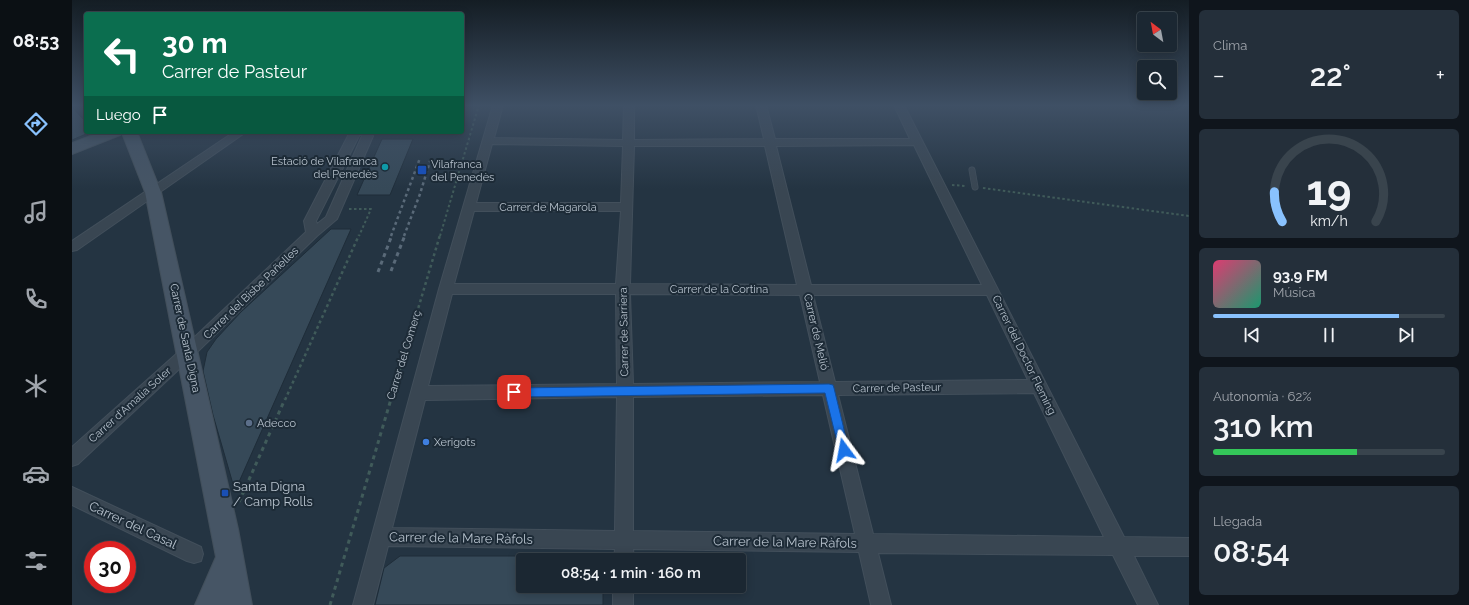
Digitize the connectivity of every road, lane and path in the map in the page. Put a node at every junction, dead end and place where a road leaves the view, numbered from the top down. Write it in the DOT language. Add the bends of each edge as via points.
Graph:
graph roads {
  1 [pos="471,133"];
  2 [pos="490,133"];
  3 [pos="628,133"];
  4 [pos="768,133"];
  5 [pos="913,133"];
  6 [pos="110,134"];
  7 [pos="130,134"];
  8 [pos="238,134"];
  9 [pos="354,134"];
  10 [pos="366,134"];
  11 [pos="488,141"];
  12 [pos="628,142"];
  13 [pos="770,142"];
  14 [pos="918,142"];
  15 [pos="72,149"];
  16 [pos="972,170"];
  17 [pos="939,184"];
  18 [pos="975,187"];
  19 [pos="153,192"];
  20 [pos="469,207"];
  21 [pos="628,207"];
  22 [pos="346,209"];
  23 [pos="1189,216"];
  24 [pos="313,233"];
  25 [pos="72,247"];
  26 [pos="623,288"];
  27 [pos="446,289"];
  28 [pos="806,290"];
  29 [pos="992,290"];
  30 [pos="188,352"];
  31 [pos="1039,386"];
  32 [pos="829,388"];
  33 [pos="626,391"];
  34 [pos="418,393"];
  35 [pos="72,458"];
  36 [pos="72,496"];
  37 [pos="380,537"];
  38 [pos="624,540"];
  39 [pos="866,543"];
  40 [pos="228,545"];
  41 [pos="1119,546"];
  42 [pos="1189,547"];
  43 [pos="624,553"];
  44 [pos="194,554"];
  45 [pos="624,593"];
  46 [pos="209,605"];
  47 [pos="238,605"];
  48 [pos="330,605"];
  49 [pos="363,605"];
  50 [pos="623,605"];
  51 [pos="882,605"];
  52 [pos="1148,605"];
  1 -- 48 [label="path, Carrer del Comerç"];
  2 -- 11 [label="street, Carrer del Comerç"];
  3 -- 12 [label="street, Carrer de Sarriera"];
  4 -- 13 [label="street, Carrer de Melió"];
  5 -- 14 [label="street, Carrer del Doctor Fleming"];
  6 -- 15 [label="street"];
  7 -- 19 [label="street, Carrer de Santa Digna"];
  8 -- 19 [label="street"];
  9 -- 24 [label="street" via="310,221"];
  10 -- 24 [label="street, Carrer del Bisbe Pañelles" via="368,136 331,219"];
  11 -- 12 [label="street"];
  11 -- 20 [label="street, Carrer del Comerç"];
  12 -- 13 [label="street"];
  12 -- 21 [label="street, Carrer de Sarriera"];
  13 -- 14 [label="street"];
  13 -- 28 [label="street, Carrer de Melió"];
  14 -- 17 [label="street, Carrer del Doctor Fleming"];
  16 -- 18 [label="lane"];
  17 -- 18 [label="path"];
  17 -- 29 [label="street, Carrer del Doctor Fleming"];
  18 -- 23 [label="path"];
  19 -- 25 [label="street"];
  19 -- 30 [label="street, Carrer de Santa Digna"];
  20 -- 21 [label="street, Carrer de Magarola"];
  20 -- 27 [label="street, Carrer del Comerç"];
  21 -- 26 [label="street, Carrer de Sarriera"];
  22 -- 40 [label="path" via="371,209 238,504"];
  24 -- 30 [label="street, Carrer del Bisbe Pañelles"];
  26 -- 27 [label="street, Carrer de la Cortina"];
  26 -- 28 [label="street, Carrer de la Cortina"];
  26 -- 33 [label="street, Carrer de Sarriera"];
  27 -- 34 [label="street, Carrer del Comerç"];
  28 -- 29 [label="street, Carrer de la Cortina"];
  28 -- 32 [label="street, Carrer de Melió"];
  29 -- 31 [label="street, Carrer del Doctor Fleming"];
  30 -- 35 [label="street, Carrer d'Amalia Soler"];
  30 -- 40 [label="street, Carrer de Santa Digna"];
  31 -- 32 [label="street, Carrer de Pasteur"];
  31 -- 41 [label="street, Carrer del Doctor Fleming"];
  32 -- 33 [label="street, Carrer de Pasteur"];
  32 -- 39 [label="street, Carrer de Melió"];
  33 -- 34 [label="street, Carrer de Pasteur"];
  33 -- 38 [label="street, Carrer de Sarriera"];
  34 -- 37 [label="street, Carrer del Comerç"];
  36 -- 44 [label="street, Carrer del Casal"];
  37 -- 38 [label="street, Carrer de la Mare Ràfols"];
  37 -- 49 [label="street, Carrer del Comerç"];
  38 -- 39 [label="street, Carrer de la Mare Ràfols"];
  38 -- 43 [label="street, Carrer de Sarriera"];
  39 -- 41 [label="street, Carrer de la Mare Ràfols"];
  39 -- 51 [label="street, Carrer de Melió"];
  40 -- 46 [label="street"];
  40 -- 47 [label="street, Carrer de Santa Digna"];
  41 -- 42 [label="street, Carrer de la Mare Ràfols"];
  41 -- 52 [label="street, Carrer del Doctor Fleming"];
  45 -- 50 [label="street"];
}
